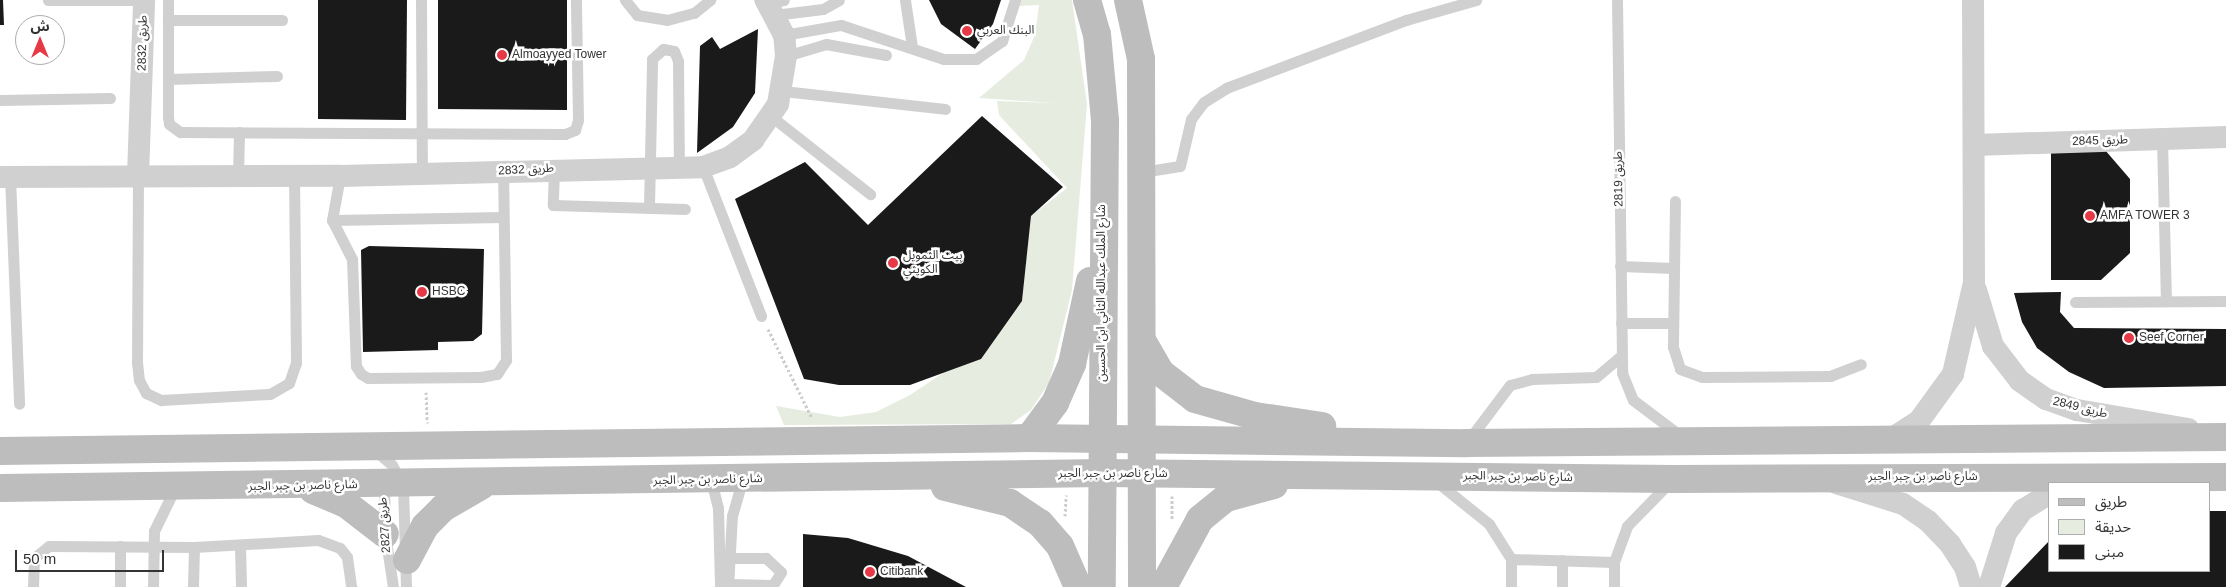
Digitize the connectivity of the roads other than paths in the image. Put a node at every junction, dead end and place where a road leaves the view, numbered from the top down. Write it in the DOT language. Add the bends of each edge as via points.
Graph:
graph roads {
  1 [pos="48,0"];
  2 [pos="137,0"];
  3 [pos="144,0"];
  4 [pos="168,0"];
  5 [pos="421,0"];
  6 [pos="576,0"];
  7 [pos="625,0"];
  8 [pos="710,0"];
  9 [pos="840,0"];
  10 [pos="905,0"];
  11 [pos="1015,0"];
  12 [pos="1087,0"];
  13 [pos="1128,0"];
  14 [pos="1476,0"];
  15 [pos="1617,0"];
  16 [pos="1973,0"];
  17 [pos="773,5"];
  18 [pos="168,20"];
  19 [pos="282,20"];
  20 [pos="785,46"];
  21 [pos="912,47"];
  22 [pos="886,55"];
  23 [pos="277,76"];
  24 [pos="168,79"];
  25 [pos="783,91"];
  26 [pos="110,98"];
  27 [pos="0,100"];
  28 [pos="945,109"];
  29 [pos="772,117"];
  30 [pos="239,132"];
  31 [pos="422,132"];
  32 [pos="2226,137"];
  33 [pos="2162,139"];
  34 [pos="1974,145"];
  35 [pos="703,167"];
  36 [pos="679,168"];
  37 [pos="554,169"];
  38 [pos="650,169"];
  39 [pos="422,172"];
  40 [pos="502,172"];
  41 [pos="1142,172"];
  42 [pos="138,176"];
  43 [pos="238,176"];
  44 [pos="294,176"];
  45 [pos="336,176"];
  46 [pos="5,177"];
  47 [pos="870,194"];
  48 [pos="1676,201"];
  49 [pos="649,207"];
  50 [pos="685,209"];
  51 [pos="503,217"];
  52 [pos="332,220"];
  53 [pos="1102,223"];
  54 [pos="1620,266"];
  55 [pos="1673,268"];
  56 [pos="1974,282"];
  57 [pos="2166,301"];
  58 [pos="2226,301"];
  59 [pos="2075,302"];
  60 [pos="761,316"];
  61 [pos="1621,323"];
  62 [pos="1673,323"];
  63 [pos="1143,342"];
  64 [pos="1620,357"];
  65 [pos="1861,364"];
  66 [pos="19,404"];
  67 [pos="2226,436"];
  68 [pos="1894,437"];
  69 [pos="1029,438"];
  70 [pos="1102,438"];
  71 [pos="1142,439"];
  72 [pos="1402,441"];
  73 [pos="1690,442"];
  74 [pos="1466,443"];
  75 [pos="365,446"];
  76 [pos="418,446"];
  77 [pos="0,451"];
  78 [pos="1102,473"];
  79 [pos="1143,473"];
  80 [pos="1429,476"];
  81 [pos="859,477"];
  82 [pos="1325,477"];
  83 [pos="1819,477"];
  84 [pos="2226,477"];
  85 [pos="392,479"];
  86 [pos="1674,479"];
  87 [pos="711,480"];
  88 [pos="742,480"];
  89 [pos="2084,480"];
  90 [pos="484,485"];
  91 [pos="300,486"];
  92 [pos="0,488"];
  93 [pos="175,488"];
  94 [pos="2048,494"];
  95 [pos="385,534"];
  96 [pos="240,544"];
  97 [pos="120,546"];
  98 [pos="152,547"];
  99 [pos="194,548"];
  100 [pos="728,558"];
  101 [pos="1511,559"];
  102 [pos="407,560"];
  103 [pos="1562,560"];
  104 [pos="1614,562"];
  105 [pos="725,586"];
  106 [pos="32,587"];
  107 [pos="120,587"];
  108 [pos="153,587"];
  109 [pos="193,587"];
  110 [pos="241,587"];
  111 [pos="351,587"];
  112 [pos="393,587"];
  113 [pos="406,587"];
  114 [pos="1078,587"];
  115 [pos="1102,587"];
  116 [pos="1142,587"];
  117 [pos="1163,587"];
  118 [pos="1511,587"];
  119 [pos="1562,587"];
  120 [pos="1614,587"];
  121 [pos="1971,587"];
  122 [pos="1989,587"];
  1 -- 2 [label="lane"];
  3 -- 42 [label="street, طريق 2832"];
  4 -- 18 [label="lane"];
  5 -- 31 [label="lane"];
  6 -- 31 [label="lane" via="575,130"];
  7 -- 8 [label="lane" via="637,15 667,20 694,13"];
  9 -- 17 [label="lane" via="823,9"];
  10 -- 21 [label="lane"];
  11 -- 21 [label="lane" via="1002,40 976,59 944,59"];
  12 -- 53 [label="main road, شارع الملك عبدالله الثاني ابن الحسين" via="1097,34 1105,120"];
  13 -- 41 [label="main road" via="1141,59"];
  14 -- 41 [label="lane" via="1406,20 1226,88 1204,102 1191,119 1180,166"];
  15 -- 54 [label="lane, طريق 2819"];
  16 -- 34 [label="street, طريق 2849"];
  17 -- 20 [label="street"];
  18 -- 19 [label="lane"];
  18 -- 24 [label="lane"];
  20 -- 21 [label="lane" via="841,25"];
  20 -- 22 [label="lane" via="826,44"];
  20 -- 25 [label="street, طريق 2832"];
  23 -- 24 [label="lane"];
  24 -- 30 [label="lane" via="168,117 174,129"];
  25 -- 28 [label="lane"];
  25 -- 29 [label="street, طريق 2832"];
  26 -- 27 [label="lane"];
  29 -- 35 [label="street, طريق 2832" via="746,145"];
  29 -- 47 [label="lane"];
  30 -- 31 [label="lane"];
  30 -- 43 [label="lane"];
  31 -- 39 [label="lane"];
  32 -- 33 [label="street, طريق 2845"];
  33 -- 34 [label="street, طريق 2845"];
  33 -- 57 [label="lane"];
  34 -- 56 [label="street, طريق 2849"];
  35 -- 36 [label="street, طريق 2832"];
  35 -- 60 [label="lane"];
  36 -- 38 [label="street, طريق 2832"];
  36 -- 38 [label="lane" via="678,61 674,51 664,50 652,59"];
  37 -- 38 [label="street, طريق 2832"];
  37 -- 40 [label="street, طريق 2832"];
  37 -- 49 [label="lane" via="553,205"];
  38 -- 49 [label="lane"];
  39 -- 40 [label="street, طريق 2832"];
  39 -- 45 [label="street, طريق 2832"];
  40 -- 51 [label="lane"];
  41 -- 63 [label="main road"];
  42 -- 43 [label="street, طريق 2832"];
  42 -- 44 [label="lane" via="139,380 146,393 161,400 270,394 289,383 296,363"];
  42 -- 46 [label="street, طريق 2832"];
  43 -- 44 [label="street, طريق 2832"];
  44 -- 45 [label="street, طريق 2832"];
  45 -- 52 [label="lane" via="336,204"];
  46 -- 66 [label="lane"];
  48 -- 55 [label="lane"];
  49 -- 50 [label="lane"];
  51 -- 52 [label="lane"];
  51 -- 52 [label="lane" via="506,360 497,374 481,377 368,378 361,374 355,358 354,269"];
  53 -- 69 [label="main road" via="1072,364 1055,403"];
  53 -- 70 [label="main road, شارع الملك عبدالله الثاني ابن الحسين"];
  54 -- 55 [label="lane"];
  54 -- 61 [label="lane, طريق 2819"];
  55 -- 62 [label="lane"];
  56 -- 67 [label="street, طريق 2849" via="1993,346 2020,381 2046,399 2077,410"];
  56 -- 68 [label="street, طريق 2849" via="1953,374 1920,421"];
  57 -- 58 [label="lane"];
  57 -- 59 [label="lane"];
  61 -- 62 [label="lane"];
  61 -- 64 [label="lane, طريق 2819"];
  62 -- 65 [label="lane" via="1674,358 1690,375 1830,376"];
  63 -- 71 [label="main road"];
  63 -- 72 [label="main road" via="1160,372 1195,399 1255,416"];
  64 -- 73 [label="lane, طريق 2819" via="1624,383 1633,400"];
  64 -- 74 [label="lane" via="1596,377 1532,379 1510,385"];
  67 -- 68 [label="main road"];
  68 -- 73 [label="main road"];
  69 -- 70 [label="main road"];
  69 -- 76 [label="main road"];
  70 -- 71 [label="main road"];
  70 -- 78 [label="main road, شارع الملك عبدالله الثاني ابن الحسين"];
  71 -- 72 [label="main road"];
  71 -- 79 [label="main road"];
  72 -- 74 [label="main road"];
  73 -- 74 [label="main road"];
  75 -- 76 [label="main road"];
  75 -- 77 [label="main road"];
  75 -- 85 [label="lane"];
  76 -- 85 [label="lane"];
  78 -- 79 [label="main road, شارع ناصر بن جبر الجبر"];
  78 -- 81 [label="main road, شارع ناصر بن جبر الجبر"];
  78 -- 115 [label="main road, شارع الملك عبدالله الثاني ابن الحسين"];
  79 -- 82 [label="main road, شارع ناصر بن جبر الجبر"];
  79 -- 116 [label="main road"];
  80 -- 82 [label="main road, شارع ناصر بن جبر الجبر"];
  80 -- 86 [label="main road, شارع ناصر بن جبر الجبر"];
  80 -- 101 [label="lane" via="1480,514"];
  81 -- 88 [label="main road, شارع ناصر بن جبر الجبر"];
  81 -- 114 [label="main road" via="964,489 1010,503 1054,537"];
  82 -- 117 [label="main road" via="1226,498 1200,520"];
  83 -- 86 [label="main road, شارع ناصر بن جبر الجبر"];
  83 -- 89 [label="main road, شارع ناصر بن جبر الجبر"];
  83 -- 121 [label="street" via="1903,504 1928,522 1950,544 1966,567"];
  84 -- 89 [label="main road, شارع ناصر بن جبر الجبر"];
  85 -- 90 [label="main road, شارع ناصر بن جبر الجبر"];
  85 -- 91 [label="main road, شارع ناصر بن جبر الجبر"];
  85 -- 95 [label="lane, طريق 2827"];
  85 -- 102 [label="lane, طريق 2827"];
  86 -- 104 [label="lane" via="1632,519"];
  87 -- 88 [label="main road, شارع ناصر بن جبر الجبر"];
  87 -- 90 [label="main road, شارع ناصر بن جبر الجبر"];
  87 -- 105 [label="lane" via="718,508"];
  88 -- 100 [label="lane" via="734,506"];
  90 -- 102 [label="main road" via="443,508 425,526"];
  91 -- 93 [label="main road, شارع ناصر بن جبر الجبر"];
  91 -- 95 [label="main road" via="346,504"];
  92 -- 93 [label="main road, شارع ناصر بن جبر الجبر"];
  93 -- 98 [label="lane" via="158,516"];
  94 -- 122 [label="street" via="2023,510 2006,533"];
  95 -- 112 [label="lane, طريق 2827"];
  96 -- 99 [label="lane"];
  96 -- 110 [label="lane"];
  96 -- 111 [label="lane" via="330,542 347,557"];
  97 -- 98 [label="lane"];
  97 -- 106 [label="lane" via="43,548 34,558"];
  97 -- 107 [label="lane"];
  98 -- 99 [label="lane"];
  98 -- 108 [label="lane"];
  99 -- 109 [label="lane"];
  100 -- 105 [label="lane"];
  100 -- 105 [label="lane" via="766,558 781,572 773,585"];
  101 -- 103 [label="lane"];
  101 -- 118 [label="lane"];
  102 -- 113 [label="lane, طريق 2827"];
  103 -- 104 [label="lane"];
  103 -- 119 [label="lane"];
  104 -- 120 [label="lane"];
}
